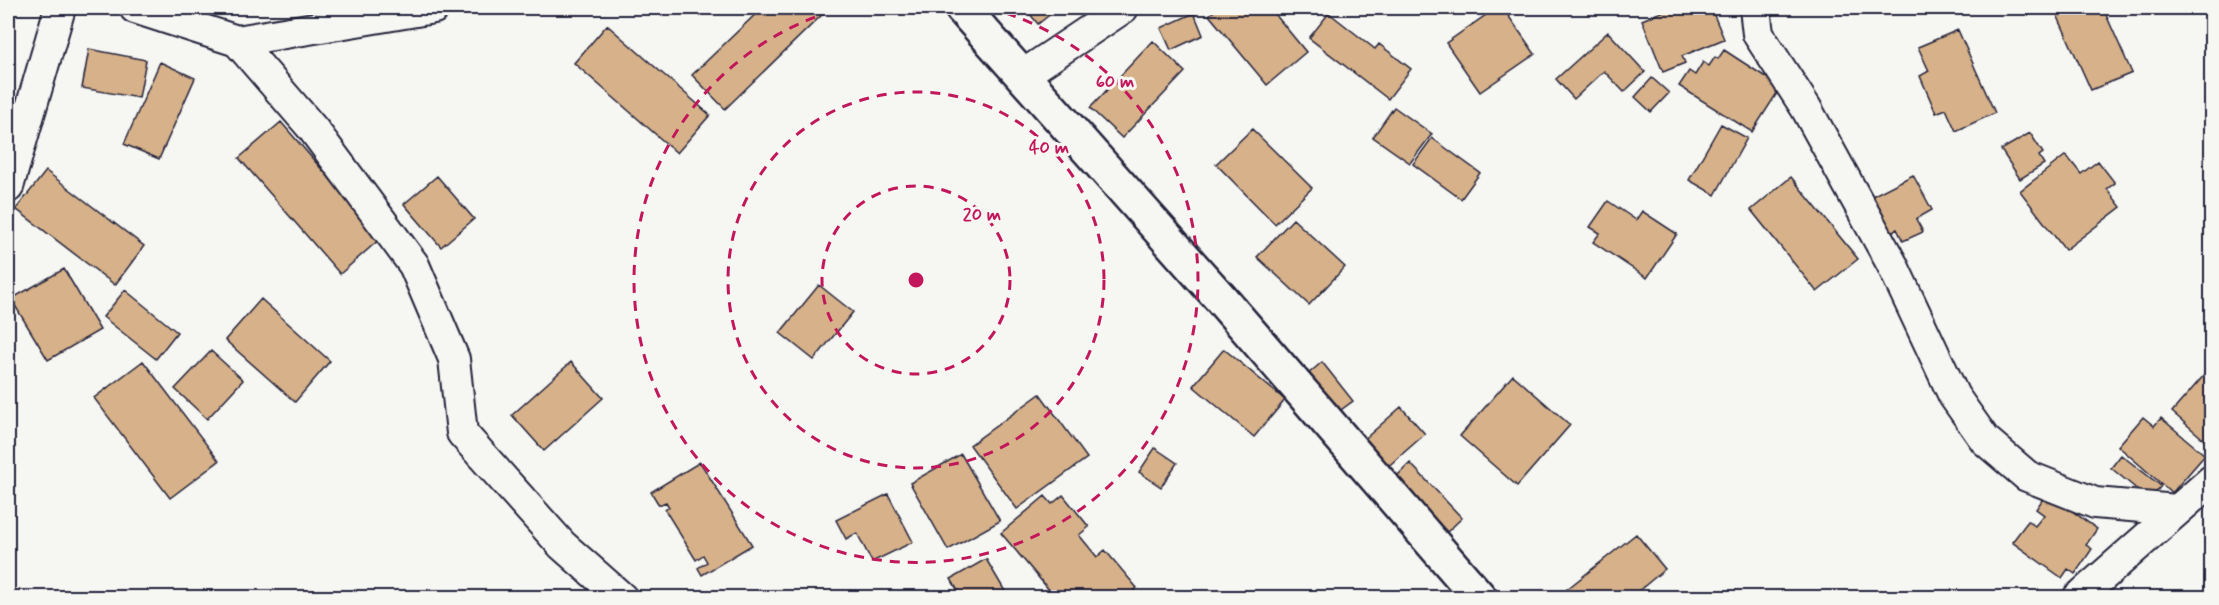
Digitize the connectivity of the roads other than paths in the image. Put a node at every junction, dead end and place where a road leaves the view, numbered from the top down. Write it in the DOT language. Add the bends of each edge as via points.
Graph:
graph roads {
  1 [pos="60,8"];
  2 [pos="135,8"];
  3 [pos="434,8"];
  4 [pos="963,8"];
  5 [pos="1123,8"];
  6 [pos="1755,8"];
  7 [pos="237,41"];
  8 [pos="1023,75"];
  9 [pos="8,187"];
  10 [pos="2198,500"];
  11 [pos="622,597"];
  12 [pos="1480,597"];
  13 [pos="2078,597"];
  1 -- 9 [label="street"];
  2 -- 7 [label="street"];
  3 -- 7 [label="street"];
  4 -- 8 [label="street"];
  5 -- 8 [label="street"];
  6 -- 10 [label="street" via="1758,34 1806,108 1892,264 1954,396 1985,440 2027,476 2095,503"];
  7 -- 11 [label="street" via="313,129 414,265 454,358 462,433 561,545"];
  8 -- 12 [label="street"];
  10 -- 13 [label="street"];
}
